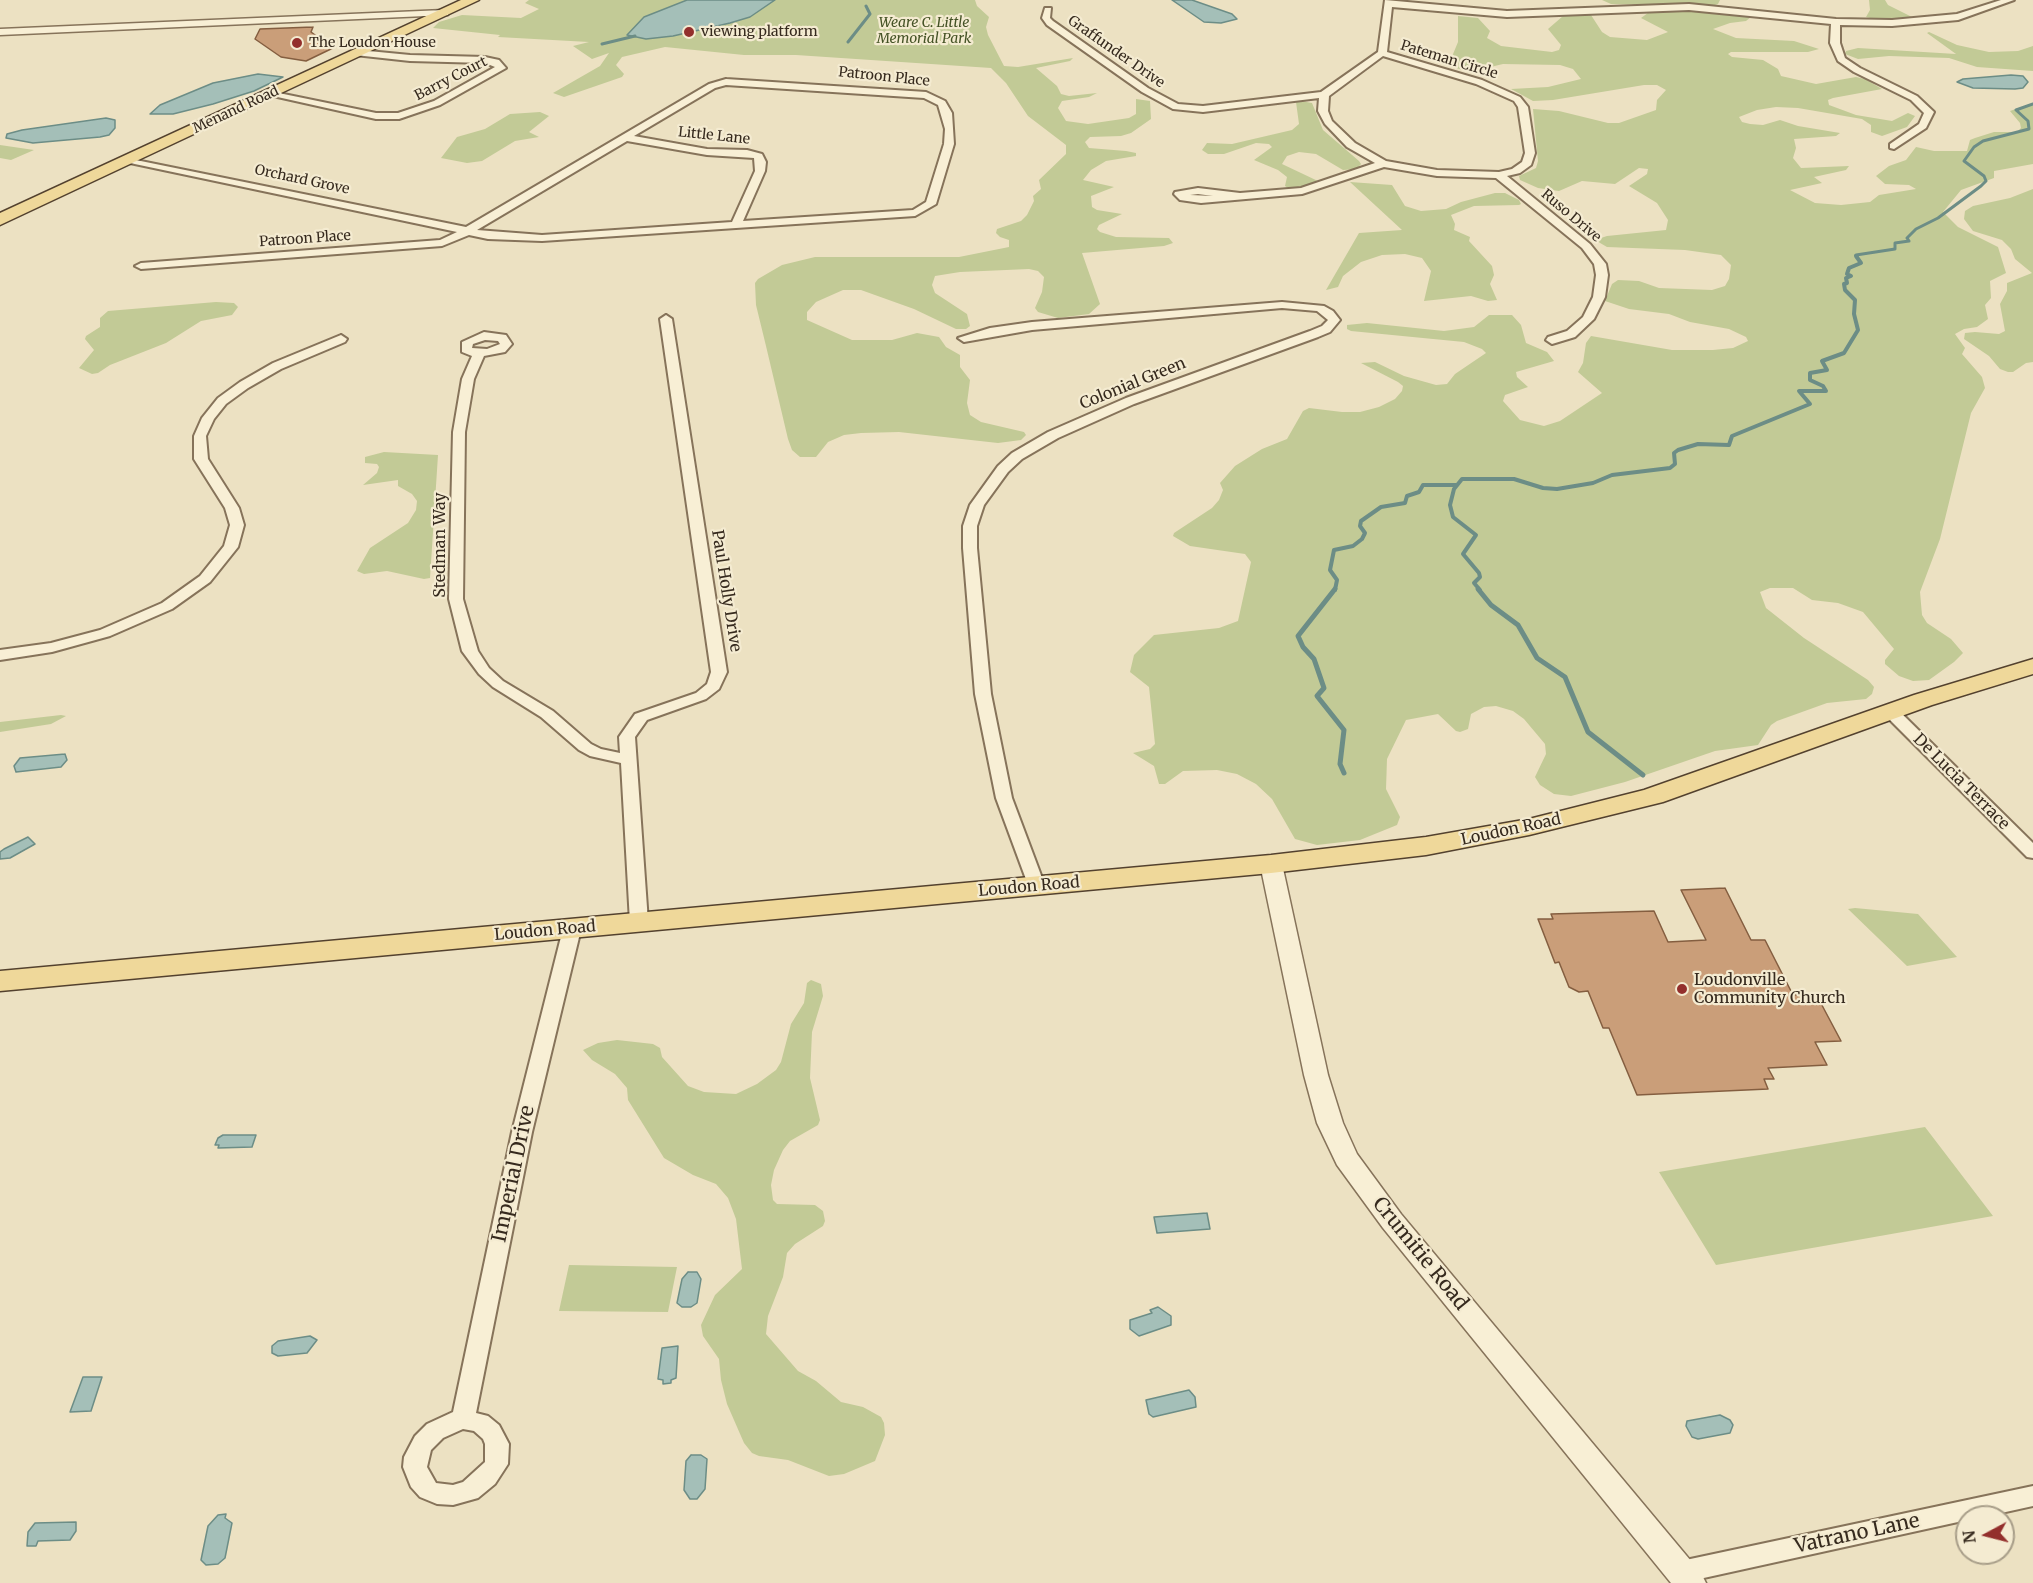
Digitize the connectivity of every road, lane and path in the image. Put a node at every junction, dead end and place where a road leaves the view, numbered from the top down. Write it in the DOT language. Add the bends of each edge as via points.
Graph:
graph roads {
  1 [pos="472,0"];
  2 [pos="1591,0"];
  3 [pos="2010,0"];
  4 [pos="1389,2"];
  5 [pos="1728,5"];
  6 [pos="1600,9"];
  7 [pos="1048,10"];
  8 [pos="444,13"];
  9 [pos="1836,22"];
  10 [pos="0,32"];
  11 [pos="358,53"];
  12 [pos="1382,53"];
  13 [pos="269,94"];
  14 [pos="1324,95"];
  15 [pos="627,138"];
  16 [pos="1894,146"];
  17 [pos="130,160"];
  18 [pos="1383,164"];
  19 [pos="1498,175"];
  20 [pos="1236,195"];
  21 [pos="0,220"];
  22 [pos="736,226"];
  23 [pos="468,231"];
  24 [pos="141,266"];
  25 [pos="666,319"];
  26 [pos="964,338"];
  27 [pos="341,339"];
  28 [pos="1552,340"];
  29 [pos="479,353"];
  30 [pos="0,654"];
  31 [pos="2033,666"];
  32 [pos="1890,711"];
  33 [pos="627,759"];
  34 [pos="2033,852"];
  35 [pos="1271,864"];
  36 [pos="1036,886"];
  37 [pos="639,922"];
  38 [pos="572,929"];
  39 [pos="0,981"];
  40 [pos="463,1420"];
  41 [pos="2033,1496"];
  42 [pos="1685,1578"];
  1 -- 8 [label="main road, Menand Road"];
  2 -- 6 [label="street"];
  3 -- 9 [label="street" via="1948,19"];
  4 -- 6 [label="street" via="1507,14"];
  4 -- 12 [label="street"];
  5 -- 6 [label="street"];
  5 -- 9 [label="street"];
  7 -- 14 [label="street, Graffunder Drive" via="1046,18 1050,23 1145,90 1176,107 1203,109"];
  8 -- 10 [label="street"];
  8 -- 11 [label="main road, Menand Road"];
  9 -- 16 [label="street" via="1834,43 1841,59 1914,98 1929,112 1923,126"];
  11 -- 13 [label="main road, Menand Road"];
  11 -- 13 [label="street, Barry Court" via="485,60 498,63 501,68 432,105 394,117"];
  12 -- 14 [label="street, Pateman Circle"];
  12 -- 19 [label="street, Pateman Circle" via="1488,85 1520,102 1530,159 1521,168"];
  13 -- 17 [label="main road, Menand Road"];
  14 -- 18 [label="street, Pateman Circle" via="1323,111 1332,128 1359,151"];
  15 -- 22 [label="street, Little Lane" via="758,156 760,171"];
  15 -- 22 [label="street, Patroon Place" via="712,86 731,81 920,94 935,98 944,106 950,124 949,144 931,204 924,210 903,215"];
  15 -- 23 [label="street, Patroon Place"];
  17 -- 21 [label="main road, Menand Road"];
  17 -- 23 [label="street, Orchard Grove"];
  18 -- 19 [label="street, Pateman Circle" via="1437,173"];
  18 -- 20 [label="street" via="1309,190"];
  19 -- 28 [label="street, Ruso Drive" via="1586,246 1600,264 1599,297 1588,319 1571,334"];
  22 -- 23 [label="street, Patroon Place" via="527,238"];
  23 -- 24 [label="street, Patroon Place" via="442,243 423,246"];
  25 -- 33 [label="street, Paul Holly Drive" via="719,672 714,686 701,696 636,720 627,737"];
  26 -- 36 [label="street, Colonial Green" via="1032,326 1282,305 1316,307 1334,320 1314,334 1130,401 1053,435 1017,456 986,488 977,505 970,526 970,548 983,694 1007,808"];
  27 -- 30 [label="street" via="250,381 231,393 208,418 200,436 201,459 232,508 237,525 226,555 205,579 172,603 116,629 52,647"];
  29 -- 33 [label="street, Stedman Way" via="468,379 459,432 456,599 470,651 498,684 547,714 585,747"];
  31 -- 32 [label="main road, Loudon Road"];
  32 -- 34 [label="street, De Lucia Terrace"];
  32 -- 35 [label="main road, Loudon Road" via="1719,775 1578,816 1433,845"];
  33 -- 37 [label="street, Paul Holly Drive"];
  35 -- 36 [label="main road, Loudon Road"];
  35 -- 42 [label="street, Crumitie Road" via="1316,1075 1330,1123 1346,1158 1392,1221"];
  36 -- 37 [label="main road, Loudon Road"];
  37 -- 38 [label="main road, Loudon Road"];
  38 -- 39 [label="main road, Loudon Road"];
  38 -- 40 [label="street, Imperial Drive" via="522,1132"];
  41 -- 42 [label="street, Vatrano Lane"];
}
